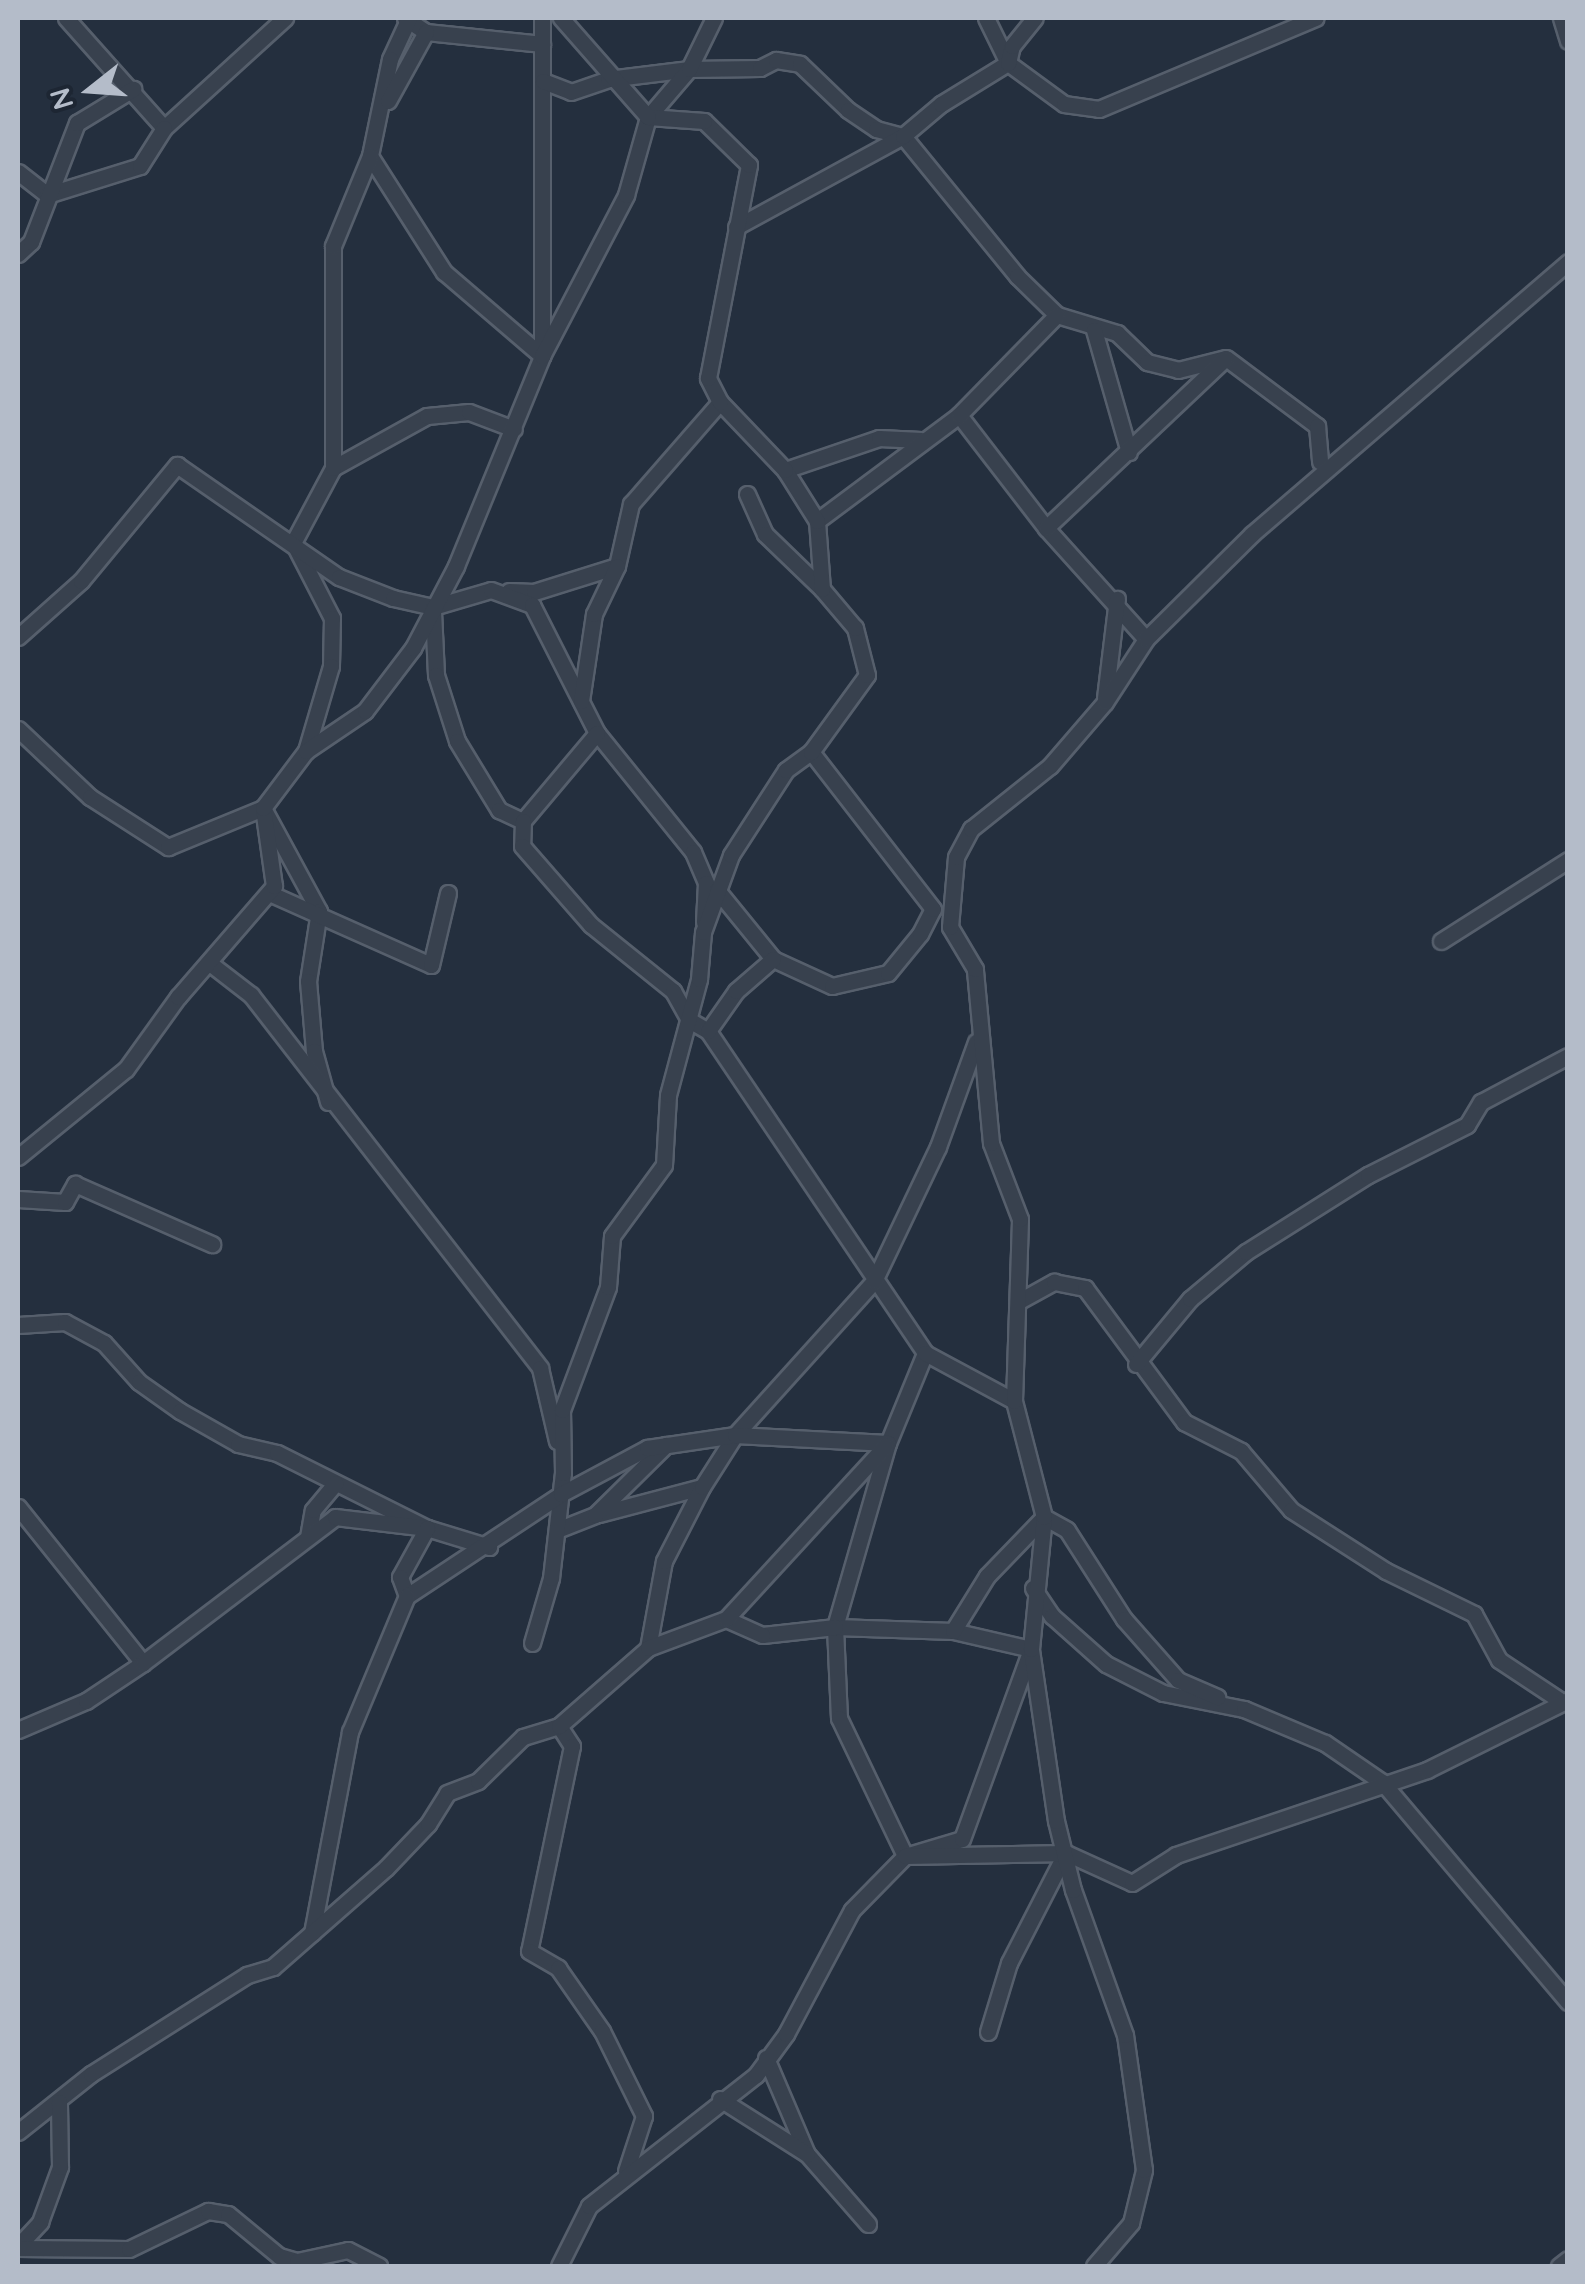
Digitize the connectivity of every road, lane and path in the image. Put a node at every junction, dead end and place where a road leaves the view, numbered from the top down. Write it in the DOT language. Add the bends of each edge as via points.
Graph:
graph roads {
  1 [pos="66,18"];
  2 [pos="285,18"];
  3 [pos="408,18"];
  4 [pos="542,18"];
  5 [pos="561,18"];
  6 [pos="714,18"];
  7 [pos="986,18"];
  8 [pos="1035,18"];
  9 [pos="1316,18"];
  10 [pos="1562,18"];
  11 [pos="426,32"];
  12 [pos="1568,41"];
  13 [pos="542,44"];
  14 [pos="1008,64"];
  15 [pos="689,69"];
  16 [pos="608,79"];
  17 [pos="542,81"];
  18 [pos="133,89"];
  19 [pos="383,109"];
  20 [pos="648,117"];
  21 [pos="164,128"];
  22 [pos="903,136"];
  23 [pos="370,156"];
  24 [pos="18,172"];
  25 [pos="46,195"];
  26 [pos="736,227"];
  27 [pos="18,254"];
  28 [pos="1568,262"];
  29 [pos="1057,314"];
  30 [pos="1094,330"];
  31 [pos="542,356"];
  32 [pos="1226,358"];
  33 [pos="720,402"];
  34 [pos="959,415"];
  35 [pos="514,429"];
  36 [pos="922,440"];
  37 [pos="1130,452"];
  38 [pos="1320,462"];
  39 [pos="333,468"];
  40 [pos="786,470"];
  41 [pos="747,494"];
  42 [pos="818,521"];
  43 [pos="1046,528"];
  44 [pos="293,543"];
  45 [pos="617,566"];
  46 [pos="822,589"];
  47 [pos="491,590"];
  48 [pos="1117,600"];
  49 [pos="433,607"];
  50 [pos="26,626"];
  51 [pos="18,637"];
  52 [pos="1146,639"];
  53 [pos="581,701"];
  54 [pos="1105,702"];
  55 [pos="18,729"];
  56 [pos="597,733"];
  57 [pos="306,751"];
  58 [pos="811,752"];
  59 [pos="263,808"];
  60 [pos="523,820"];
  61 [pos="1568,860"];
  62 [pos="706,882"];
  63 [pos="721,892"];
  64 [pos="269,893"];
  65 [pos="448,893"];
  66 [pos="933,909"];
  67 [pos="319,911"];
  68 [pos="950,927"];
  69 [pos="704,932"];
  70 [pos="1441,941"];
  71 [pos="774,959"];
  72 [pos="212,966"];
  73 [pos="689,1020"];
  74 [pos="708,1031"];
  75 [pos="977,1039"];
  76 [pos="1568,1056"];
  77 [pos="328,1102"];
  78 [pos="18,1158"];
  79 [pos="18,1200"];
  80 [pos="212,1244"];
  81 [pos="874,1281"];
  82 [pos="1022,1300"];
  83 [pos="18,1325"];
  84 [pos="925,1354"];
  85 [pos="1136,1364"];
  86 [pos="1014,1400"];
  87 [pos="735,1435"];
  88 [pos="888,1443"];
  89 [pos="666,1446"];
  90 [pos="560,1450"];
  91 [pos="336,1483"];
  92 [pos="702,1487"];
  93 [pos="561,1494"];
  94 [pos="18,1508"];
  95 [pos="595,1514"];
  96 [pos="1044,1517"];
  97 [pos="427,1528"];
  98 [pos="557,1530"];
  99 [pos="308,1538"];
  100 [pos="489,1547"];
  101 [pos="1033,1588"];
  102 [pos="407,1596"];
  103 [pos="726,1619"];
  104 [pos="835,1627"];
  105 [pos="953,1631"];
  106 [pos="532,1644"];
  107 [pos="648,1648"];
  108 [pos="1031,1649"];
  109 [pos="143,1663"];
  110 [pos="1563,1700"];
  111 [pos="1244,1709"];
  112 [pos="558,1726"];
  113 [pos="18,1730"];
  114 [pos="1382,1782"];
  115 [pos="1066,1853"];
  116 [pos="904,1856"];
  117 [pos="312,1933"];
  118 [pos="1568,2002"];
  119 [pos="988,2032"];
  120 [pos="766,2058"];
  121 [pos="720,2100"];
  122 [pos="58,2102"];
  123 [pos="18,2132"];
  124 [pos="806,2154"];
  125 [pos="626,2171"];
  126 [pos="868,2224"];
  127 [pos="18,2247"];
  128 [pos="1568,2260"];
  129 [pos="378,2266"];
  130 [pos="559,2266"];
  131 [pos="1094,2266"];
  132 [pos="1559,2266"];
  1 -- 18 [label="street"];
  2 -- 21 [label="street"];
  3 -- 11 [label="street"];
  3 -- 19 [label="street" via="390,59"];
  4 -- 13 [label="street"];
  5 -- 16 [label="street"];
  6 -- 15 [label="street"];
  7 -- 14 [label="street"];
  8 -- 14 [label="street" via="1012,46"];
  9 -- 14 [label="street" via="1100,109 1064,104"];
  10 -- 12 [label="street"];
  11 -- 13 [label="street"];
  11 -- 19 [label="street"];
  13 -- 17 [label="street"];
  14 -- 22 [label="street"];
  15 -- 16 [label="street"];
  15 -- 20 [label="street"];
  15 -- 22 [label="street" via="760,68 776,60 800,64 848,110 876,129"];
  16 -- 17 [label="street" via="571,92"];
  16 -- 20 [label="street"];
  17 -- 31 [label="street"];
  18 -- 21 [label="street"];
  18 -- 25 [label="street" via="77,123"];
  19 -- 23 [label="street"];
  20 -- 26 [label="street" via="704,121 749,164"];
  20 -- 31 [label="street" via="626,195"];
  21 -- 25 [label="street" via="140,166"];
  22 -- 26 [label="street"];
  22 -- 29 [label="street" via="1017,276"];
  23 -- 31 [label="street" via="444,272"];
  23 -- 39 [label="street" via="333,246"];
  24 -- 25 [label="street"];
  25 -- 27 [label="street" via="32,242"];
  26 -- 33 [label="street" via="709,349 708,378"];
  28 -- 52 [label="street" via="1252,534"];
  29 -- 30 [label="street"];
  29 -- 34 [label="street"];
  30 -- 32 [label="street" via="1117,333 1147,362 1178,370"];
  30 -- 37 [label="street"];
  31 -- 35 [label="street"];
  32 -- 37 [label="street"];
  32 -- 38 [label="street" via="1318,426"];
  33 -- 40 [label="street"];
  33 -- 45 [label="street" via="631,504"];
  34 -- 36 [label="street"];
  34 -- 43 [label="street"];
  35 -- 39 [label="street" via="469,412 427,416"];
  35 -- 49 [label="street"];
  36 -- 40 [label="street" via="879,438"];
  36 -- 42 [label="street"];
  37 -- 43 [label="street"];
  39 -- 44 [label="street"];
  40 -- 42 [label="street"];
  41 -- 46 [label="street" via="765,534"];
  42 -- 46 [label="street"];
  43 -- 48 [label="street"];
  44 -- 49 [label="street" via="339,577"];
  44 -- 50 [label="street" via="178,465 93,568"];
  44 -- 57 [label="street" via="332,618 332,666"];
  45 -- 47 [label="street" via="534,592"];
  45 -- 53 [label="street" via="594,614"];
  46 -- 58 [label="street" via="855,628 867,675"];
  47 -- 49 [label="street"];
  47 -- 53 [label="street" via="532,605"];
  48 -- 52 [label="street"];
  48 -- 54 [label="street"];
  49 -- 57 [label="street" via="403,663 365,711"];
  49 -- 60 [label="street" via="436,675 457,741 500,810"];
  50 -- 51 [label="street"];
  52 -- 54 [label="street"];
  53 -- 56 [label="street"];
  54 -- 68 [label="street" via="1050,766 971,828 956,858"];
  55 -- 59 [label="street" via="90,797 168,847"];
  56 -- 60 [label="street"];
  56 -- 62 [label="street" via="676,828"];
  57 -- 59 [label="street"];
  58 -- 63 [label="street" via="786,770 731,855"];
  58 -- 66 [label="street"];
  59 -- 64 [label="street" via="274,886"];
  59 -- 67 [label="street"];
  60 -- 73 [label="street" via="522,846 531,861 591,925 673,991"];
  61 -- 70 [label="street"];
  62 -- 63 [label="street"];
  62 -- 69 [label="street"];
  63 -- 69 [label="street"];
  63 -- 71 [label="street"];
  64 -- 67 [label="street"];
  64 -- 72 [label="street"];
  65 -- 67 [label="street" via="431,965"];
  66 -- 68 [label="street"];
  66 -- 71 [label="street" via="888,974 866,983 832,986"];
  67 -- 77 [label="street" via="308,981 314,1051"];
  68 -- 75 [label="street" via="976,968"];
  69 -- 73 [label="street"];
  71 -- 74 [label="street" via="736,991"];
  72 -- 77 [label="street" via="251,995"];
  72 -- 78 [label="street" via="178,997 126,1069"];
  73 -- 74 [label="street"];
  73 -- 90 [label="street" via="673,1065 664,1165 612,1236 608,1286 562,1410"];
  74 -- 81 [label="street"];
  75 -- 81 [label="street" via="938,1147"];
  75 -- 82 [label="street" via="991,1142 1020,1220"];
  76 -- 85 [label="street" via="1481,1102 1467,1125 1368,1175 1246,1252 1190,1299"];
  77 -- 90 [label="street" via="540,1368"];
  79 -- 80 [label="street" via="64,1202 75,1184"];
  81 -- 84 [label="street"];
  81 -- 87 [label="street"];
  82 -- 85 [label="street" via="1054,1282 1085,1288"];
  82 -- 86 [label="street"];
  83 -- 91 [label="street" via="66,1322 104,1343 139,1382 180,1411 238,1444 277,1453"];
  84 -- 86 [label="street"];
  84 -- 88 [label="street"];
  85 -- 110 [label="street" via="1184,1422 1240,1451 1291,1510 1386,1572 1474,1614 1499,1660"];
  86 -- 96 [label="street"];
  87 -- 88 [label="street"];
  87 -- 89 [label="street"];
  87 -- 92 [label="street"];
  88 -- 103 [label="street"];
  88 -- 104 [label="street"];
  89 -- 93 [label="street" via="647,1448"];
  89 -- 95 [label="street"];
  90 -- 93 [label="street"];
  91 -- 97 [label="street"];
  91 -- 99 [label="street" via="313,1510"];
  92 -- 95 [label="street"];
  92 -- 107 [label="street" via="664,1561"];
  93 -- 98 [label="street"];
  93 -- 100 [label="street"];
  94 -- 109 [label="street"];
  95 -- 98 [label="street"];
  96 -- 101 [label="street"];
  96 -- 105 [label="street" via="977,1588"];
  96 -- 111 [label="street" via="1066,1530 1124,1620 1178,1680"];
  97 -- 99 [label="street" via="334,1517"];
  97 -- 100 [label="street"];
  97 -- 102 [label="street" via="400,1577"];
  98 -- 106 [label="street"];
  99 -- 109 [label="street"];
  100 -- 102 [label="street"];
  101 -- 108 [label="street"];
  101 -- 111 [label="street" via="1052,1616 1106,1664 1163,1693"];
  102 -- 117 [label="street" via="350,1732"];
  103 -- 104 [label="street" via="762,1635"];
  103 -- 107 [label="street"];
  104 -- 105 [label="street"];
  104 -- 116 [label="street" via="839,1718"];
  105 -- 108 [label="street"];
  107 -- 112 [label="street"];
  108 -- 115 [label="street"];
  108 -- 116 [label="street" via="962,1838"];
  109 -- 113 [label="street" via="86,1701"];
  110 -- 114 [label="street" via="1427,1770"];
  111 -- 114 [label="street" via="1325,1742"];
  112 -- 117 [label="street" via="522,1737 478,1781 446,1793 407,1846"];
  112 -- 125 [label="street" via="572,1746 529,1951 558,1968 644,2116"];
  114 -- 115 [label="street" via="1289,1821 1176,1855 1132,1884"];
  114 -- 118 [label="street"];
  115 -- 116 [label="street"];
  115 -- 119 [label="street" via="1056,1884 1010,1962"];
  115 -- 131 [label="street" via="1125,2036 1144,2170 1131,2223"];
  116 -- 120 [label="street" via="852,1910 800,2010"];
  117 -- 122 [label="street" via="273,1967 247,1975"];
  120 -- 121 [label="street" via="756,2075"];
  120 -- 124 [label="street"];
  121 -- 124 [label="street"];
  121 -- 125 [label="street"];
  122 -- 123 [label="street"];
  122 -- 127 [label="street" via="60,2166 40,2222"];
  124 -- 126 [label="street"];
  125 -- 130 [label="street" via="589,2206"];
  127 -- 129 [label="street" via="129,2249 208,2211 228,2214 279,2256 297,2260 348,2250"];
  128 -- 132 [label="street"];
}
